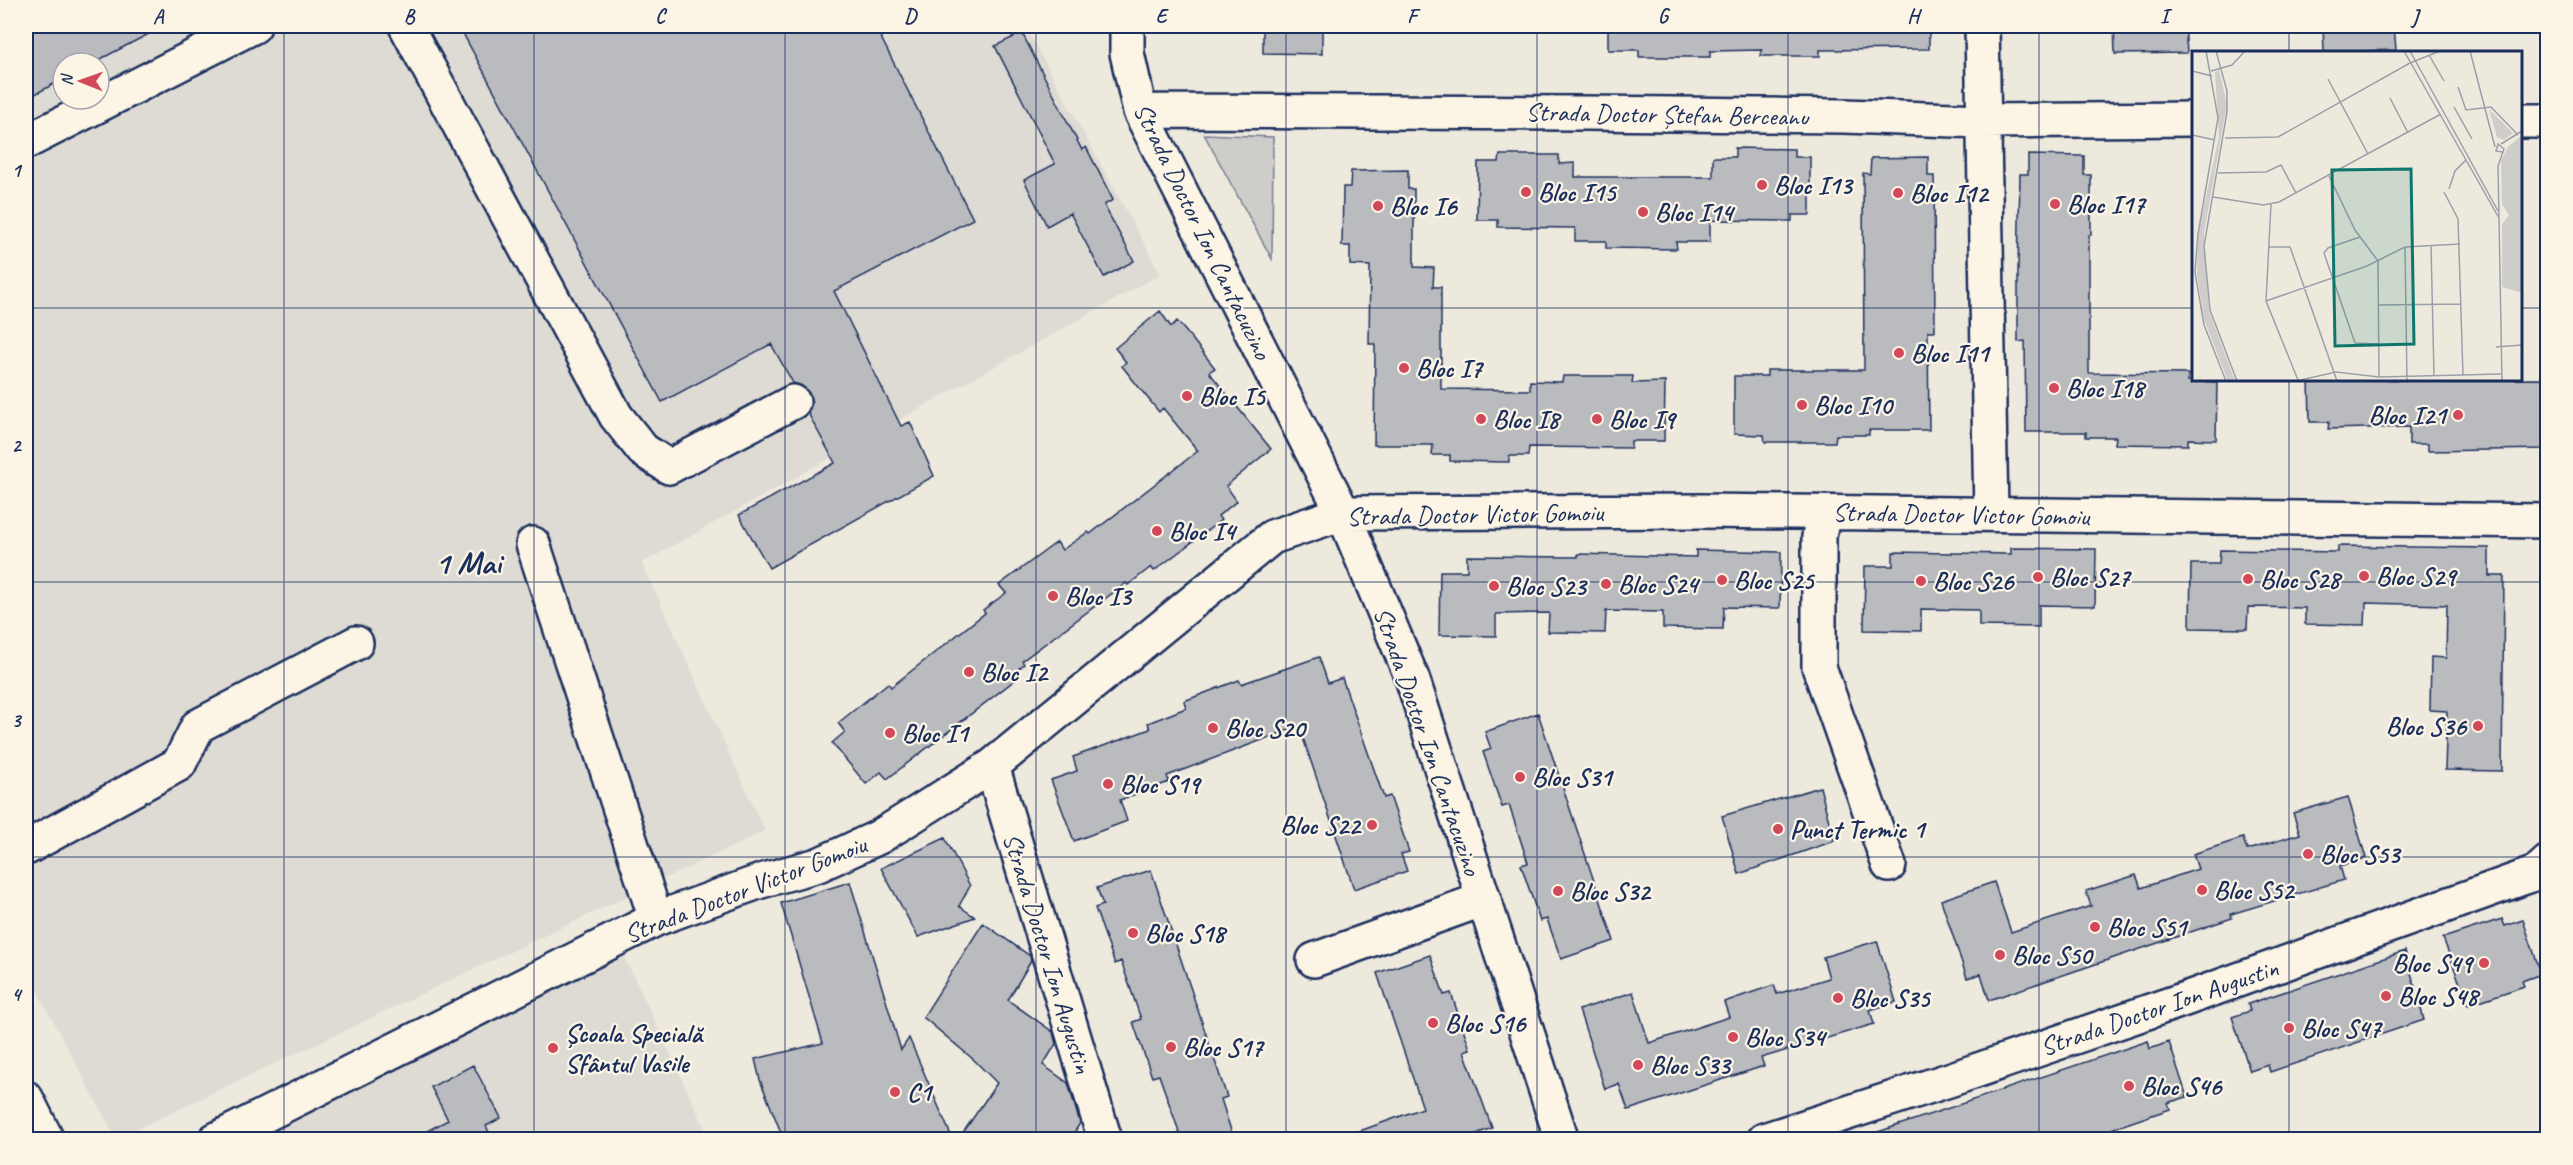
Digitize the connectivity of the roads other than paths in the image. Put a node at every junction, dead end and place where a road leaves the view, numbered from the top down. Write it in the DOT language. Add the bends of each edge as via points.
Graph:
graph roads {
  1 [pos="254,26"];
  2 [pos="406,26"];
  3 [pos="1127,26"];
  4 [pos="1982,26"];
  5 [pos="1140,111"];
  6 [pos="2192,119"];
  7 [pos="1982,121"];
  8 [pos="2522,121"];
  9 [pos="2547,121"];
  10 [pos="26,142"];
  11 [pos="793,402"];
  12 [pos="1342,513"];
  13 [pos="1823,513"];
  14 [pos="1991,514"];
  15 [pos="2547,521"];
  16 [pos="533,544"];
  17 [pos="356,643"];
  18 [pos="992,766"];
  19 [pos="26,848"];
  20 [pos="2547,862"];
  21 [pos="1889,865"];
  22 [pos="1484,899"];
  23 [pos="656,919"];
  24 [pos="1314,960"];
  25 [pos="26,1098"];
  26 [pos="47,1140"];
  27 [pos="215,1140"];
  28 [pos="1105,1140"];
  29 [pos="1562,1140"];
  30 [pos="1764,1140"];
  1 -- 10 [label="street"];
  2 -- 11 [label="street" via="616,416 642,450 669,467"];
  3 -- 5 [label="street, Strada Doctor Ion Cantacuzino" via="1126,53"];
  4 -- 7 [label="street"];
  5 -- 7 [label="street, Strada Doctor Ștefan Berceanu" via="1574,112"];
  5 -- 12 [label="street, Strada Doctor Ion Cantacuzino"];
  6 -- 7 [label="street, Strada Doctor Ștefan Berceanu"];
  7 -- 14 [label="street"];
  8 -- 9 [label="street"];
  12 -- 13 [label="street, Strada Doctor Victor Gomoiu"];
  12 -- 18 [label="street, Strada Doctor Victor Gomoiu" via="1272,537"];
  12 -- 22 [label="street, Strada Doctor Ion Cantacuzino" via="1412,678"];
  13 -- 14 [label="street, Strada Doctor Victor Gomoiu"];
  13 -- 21 [label="street" via="1819,537 1819,667"];
  14 -- 15 [label="street, Strada Doctor Victor Gomoiu"];
  16 -- 23 [label="street"];
  17 -- 19 [label="street" via="198,726 179,764"];
  18 -- 23 [label="street, Strada Doctor Victor Gomoiu" via="879,837 818,865"];
  18 -- 28 [label="street, Strada Doctor Ion Augustin"];
  20 -- 30 [label="street, Strada Doctor Ion Augustin" via="2535,873 2185,999"];
  22 -- 24 [label="street"];
  22 -- 29 [label="street, Strada Doctor Ion Cantacuzino"];
  23 -- 27 [label="street, Strada Doctor Victor Gomoiu"];
  25 -- 26 [label="street"];
}
